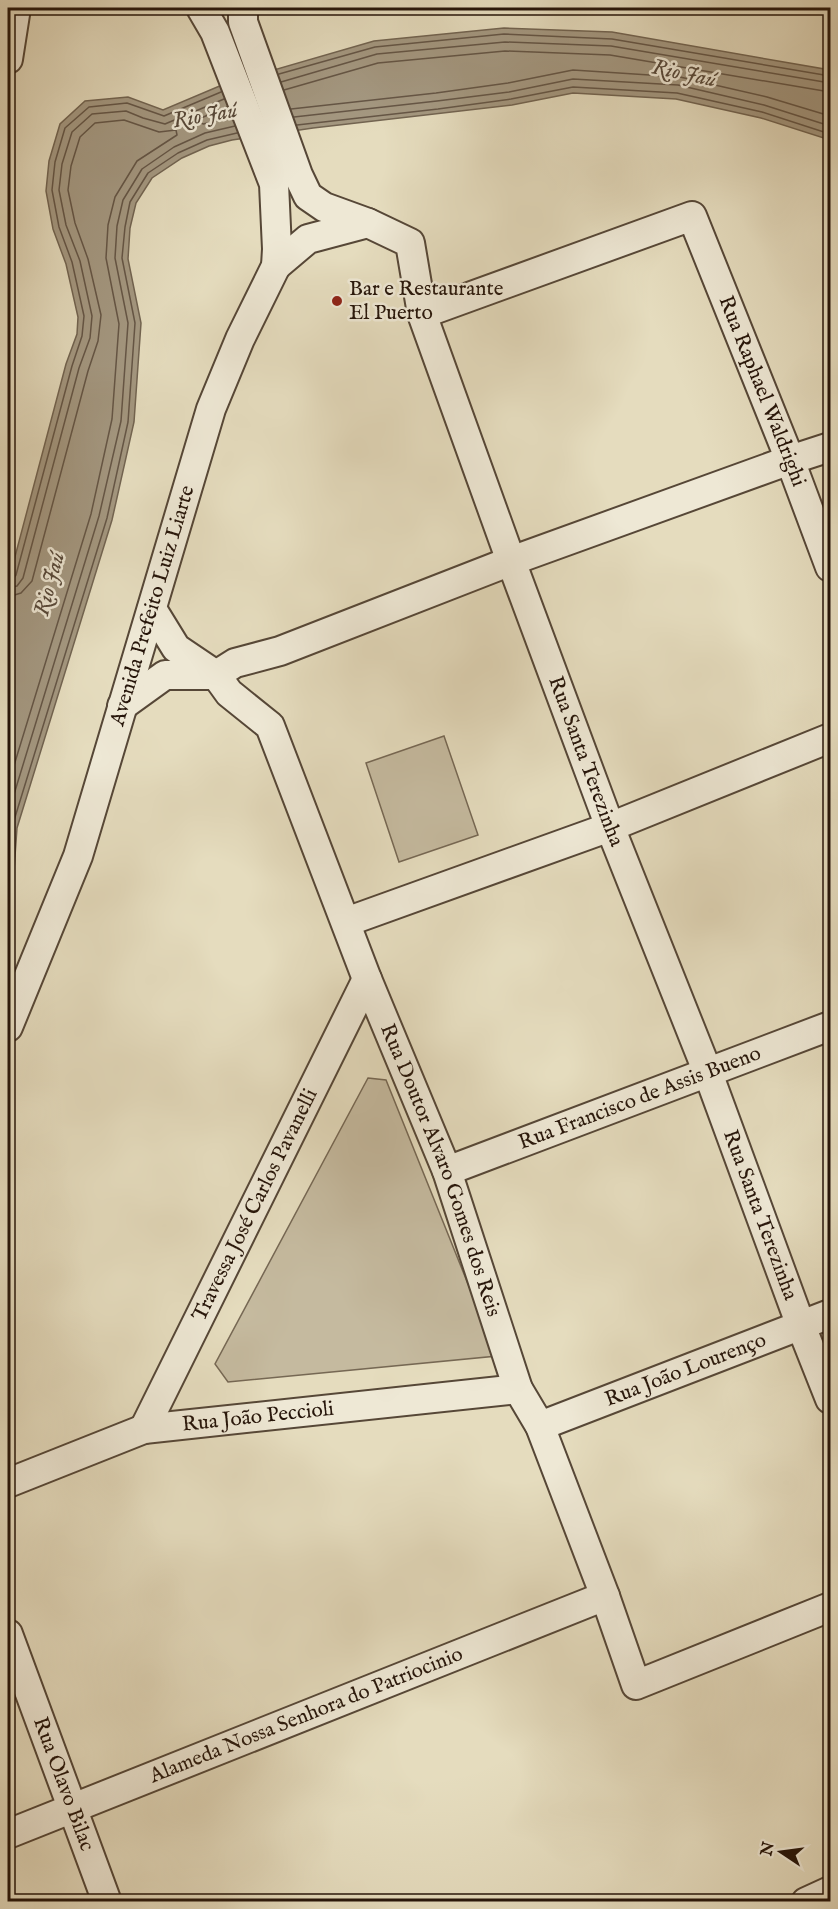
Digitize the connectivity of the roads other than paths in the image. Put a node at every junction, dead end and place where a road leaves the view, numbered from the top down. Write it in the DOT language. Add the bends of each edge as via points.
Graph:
graph roads {
  1 [pos="16,8"];
  2 [pos="201,8"];
  3 [pos="243,15"];
  4 [pos="8,59"];
  5 [pos="286,179"];
  6 [pos="368,223"];
  7 [pos="276,266"];
  8 [pos="422,314"];
  9 [pos="831,447"];
  10 [pos="790,460"];
  11 [pos="511,561"];
  12 [pos="831,567"];
  13 [pos="152,609"];
  14 [pos="216,675"];
  15 [pos="122,706"];
  16 [pos="831,738"];
  17 [pos="610,827"];
  18 [pos="346,922"];
  19 [pos="367,980"];
  20 [pos="831,1026"];
  21 [pos="8,1027"];
  22 [pos="708,1073"];
  23 [pos="447,1171"];
  24 [pos="831,1314"];
  25 [pos="801,1326"];
  26 [pos="518,1389"];
  27 [pos="831,1399"];
  28 [pos="540,1426"];
  29 [pos="144,1429"];
  30 [pos="8,1483"];
  31 [pos="605,1596"];
  32 [pos="831,1607"];
  33 [pos="8,1634"];
  34 [pos="71,1808"];
  35 [pos="8,1834"];
  36 [pos="831,1891"];
  37 [pos="107,1902"];
  38 [pos="806,1902"];
  1 -- 4 [label="street"];
  2 -- 5 [label="street"];
  3 -- 5 [label="street"];
  5 -- 6 [label="street, Rua Santa Terezinha" via="324,207"];
  5 -- 7 [label="street, Avenida Prefeito Luiz Liarte"];
  6 -- 7 [label="street" via="308,239"];
  6 -- 8 [label="street, Rua Santa Terezinha" via="410,243"];
  7 -- 13 [label="street, Avenida Prefeito Luiz Liarte" via="211,409"];
  8 -- 10 [label="street, Rua Raphael Waldrighi" via="692,216"];
  8 -- 11 [label="street, Rua Santa Terezinha"];
  9 -- 10 [label="street"];
  10 -- 11 [label="street"];
  10 -- 12 [label="street, Rua Raphael Waldrighi"];
  11 -- 14 [label="street" via="280,651 235,663"];
  11 -- 17 [label="street, Rua Santa Terezinha"];
  13 -- 14 [label="street, Rua Doutor Alvaro Gomes dos Reis" via="176,648"];
  13 -- 15 [label="street, Avenida Prefeito Luiz Liarte"];
  14 -- 15 [label="street" via="165,675"];
  14 -- 18 [label="street, Rua Doutor Alvaro Gomes dos Reis" via="229,693 270,726"];
  15 -- 21 [label="street, Avenida Prefeito Luiz Liarte" via="78,856"];
  16 -- 17 [label="street"];
  17 -- 18 [label="street"];
  17 -- 22 [label="street, Rua Santa Terezinha"];
  18 -- 19 [label="street, Rua Doutor Alvaro Gomes dos Reis"];
  19 -- 23 [label="street, Rua Doutor Alvaro Gomes dos Reis"];
  19 -- 29 [label="street, Travessa José Carlos Pavanelli"];
  20 -- 22 [label="street, Rua Francisco de Assis Bueno"];
  22 -- 23 [label="street, Rua Francisco de Assis Bueno"];
  22 -- 25 [label="street, Rua Santa Terezinha"];
  23 -- 26 [label="street, Rua Doutor Alvaro Gomes dos Reis"];
  24 -- 25 [label="street, Rua João Lourenço"];
  25 -- 27 [label="street, Rua Santa Terezinha"];
  25 -- 28 [label="street, Rua João Lourenço"];
  26 -- 28 [label="street, Rua Doutor Alvaro Gomes dos Reis"];
  26 -- 29 [label="street, Rua João Peccioli"];
  28 -- 31 [label="street, Rua Doutor Alvaro Gomes dos Reis"];
  29 -- 30 [label="street, Rua João Peccioli"];
  31 -- 32 [label="street, Rua Doutor Alvaro Gomes dos Reis" via="636,1684"];
  31 -- 34 [label="street, Alameda Nossa Senhora do Patriocinio"];
  33 -- 34 [label="street, Rua Olavo Bilac"];
  34 -- 35 [label="street, Alameda Nossa Senhora do Patriocinio"];
  34 -- 37 [label="street, Rua Olavo Bilac"];
  36 -- 38 [label="street"];
}
